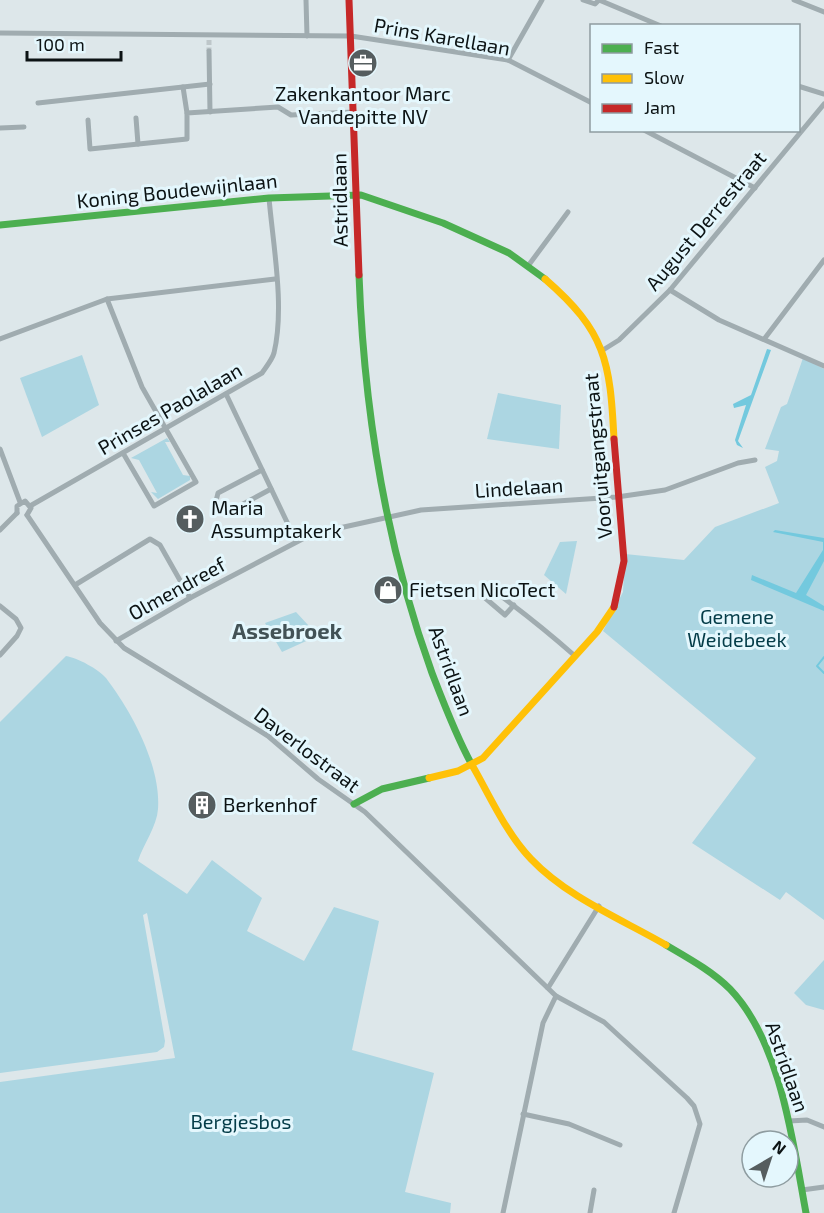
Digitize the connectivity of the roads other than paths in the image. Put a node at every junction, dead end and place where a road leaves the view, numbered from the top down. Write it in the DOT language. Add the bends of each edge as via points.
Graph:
graph roads {
  1 [pos="306,0"];
  2 [pos="349,0"];
  3 [pos="542,0"];
  4 [pos="583,0"];
  5 [pos="599,0"];
  6 [pos="794,0"];
  7 [pos="824,12"];
  8 [pos="656,24"];
  9 [pos="0,33"];
  10 [pos="307,36"];
  11 [pos="351,36"];
  12 [pos="209,51"];
  13 [pos="508,60"];
  14 [pos="210,84"];
  15 [pos="183,87"];
  16 [pos="800,87"];
  17 [pos="824,94"];
  18 [pos="590,102"];
  19 [pos="38,103"];
  20 [pos="824,104"];
  21 [pos="210,112"];
  22 [pos="355,112"];
  23 [pos="187,113"];
  24 [pos="136,118"];
  25 [pos="88,120"];
  26 [pos="24,127"];
  27 [pos="0,128"];
  28 [pos="648,132"];
  29 [pos="138,144"];
  30 [pos="755,188"];
  31 [pos="357,195"];
  32 [pos="269,198"];
  33 [pos="568,212"];
  34 [pos="0,225"];
  35 [pos="824,260"];
  36 [pos="528,266"];
  37 [pos="275,279"];
  38 [pos="670,290"];
  39 [pos="107,299"];
  40 [pos="765,338"];
  41 [pos="0,339"];
  42 [pos="603,350"];
  43 [pos="824,366"];
  44 [pos="226,394"];
  45 [pos="166,428"];
  46 [pos="0,449"];
  47 [pos="123,453"];
  48 [pos="755,460"];
  49 [pos="262,470"];
  50 [pos="271,489"];
  51 [pos="617,497"];
  52 [pos="20,502"];
  53 [pos="30,506"];
  54 [pos="17,513"];
  55 [pos="27,515"];
  56 [pos="388,516"];
  57 [pos="0,530"];
  58 [pos="296,541"];
  59 [pos="75,585"];
  60 [pos="190,598"];
  61 [pos="514,605"];
  62 [pos="0,606"];
  63 [pos="117,641"];
  64 [pos="0,655"];
  65 [pos="574,656"];
  66 [pos="471,766"];
  67 [pos="354,804"];
  68 [pos="600,905"];
  69 [pos="548,988"];
  70 [pos="556,996"];
  71 [pos="524,1114"];
  72 [pos="789,1121"];
  73 [pos="824,1127"];
  74 [pos="620,1145"];
  75 [pos="824,1187"];
  76 [pos="594,1190"];
  77 [pos="802,1190"];
  78 [pos="503,1213"];
  79 [pos="590,1213"];
  80 [pos="674,1213"];
  81 [pos="806,1213"];
  1 -- 10 [label="street"];
  2 -- 11 [label="main road, Astridlaan"];
  3 -- 13 [label="street"];
  4 -- 5 [label="street" via="595,4"];
  5 -- 8 [label="street"];
  6 -- 7 [label="street"];
  9 -- 10 [label="street, Prins Karellaan"];
  10 -- 11 [label="street, Prins Karellaan"];
  11 -- 13 [label="street, Prins Karellaan"];
  11 -- 22 [label="main road, Astridlaan"];
  12 -- 14 [label="street"];
  13 -- 18 [label="street, Prins Karellaan"];
  14 -- 15 [label="street"];
  14 -- 21 [label="street"];
  15 -- 19 [label="street"];
  15 -- 23 [label="street"];
  16 -- 17 [label="street"];
  20 -- 30 [label="street, August Derrestraat"];
  21 -- 22 [label="street" via="278,107 291,115"];
  21 -- 23 [label="street"];
  22 -- 31 [label="main road, Astridlaan"];
  23 -- 29 [label="street" via="188,139"];
  24 -- 29 [label="street"];
  25 -- 29 [label="street" via="90,149"];
  26 -- 27 [label="street"];
  28 -- 30 [label="street"];
  30 -- 38 [label="street, August Derrestraat"];
  31 -- 32 [label="main road, Koning Boudewijnlaan"];
  31 -- 36 [label="main road, Vooruitgangstraat" via="464,231"];
  31 -- 56 [label="main road, Astridlaan" via="365,385"];
  32 -- 34 [label="main road, Koning Boudewijnlaan"];
  32 -- 37 [label="street, Prinses Paolalaan"];
  33 -- 36 [label="street"];
  35 -- 40 [label="street"];
  36 -- 42 [label="main road, Vooruitgangstraat" via="574,305"];
  37 -- 39 [label="street"];
  37 -- 44 [label="street, Prinses Paolalaan" via="277,335 273,356 262,374"];
  38 -- 40 [label="street" via="702,312"];
  38 -- 42 [label="street, August Derrestraat" via="619,340"];
  39 -- 41 [label="street"];
  39 -- 45 [label="street" via="142,387"];
  40 -- 43 [label="street"];
  42 -- 51 [label="main road, Vooruitgangstraat" via="611,386"];
  44 -- 45 [label="street, Prinses Paolalaan"];
  44 -- 49 [label="street"];
  45 -- 47 [label="street, Prinses Paolalaan"];
  45 -- 47 [label="street" via="196,482 154,506"];
  46 -- 52 [label="street"];
  47 -- 53 [label="street, Prinses Paolalaan"];
  48 -- 51 [label="street, Lindelaan" via="664,490"];
  49 -- 50 [label="street"];
  49 -- 50 [label="street" via="218,493 215,505 230,511"];
  50 -- 58 [label="street"];
  51 -- 56 [label="street, Lindelaan" via="421,510"];
  51 -- 65 [label="main road, Vooruitgangstraat" via="624,561 618,596 602,626"];
  52 -- 53 [label="street"];
  52 -- 54 [label="street"];
  53 -- 55 [label="street"];
  54 -- 55 [label="street"];
  54 -- 57 [label="street"];
  55 -- 59 [label="street, Daverlostraat"];
  56 -- 58 [label="street, Olmendreef"];
  56 -- 66 [label="main road, Astridlaan" via="432,673"];
  58 -- 60 [label="street, Olmendreef"];
  59 -- 60 [label="street" via="150,539 160,545"];
  59 -- 63 [label="street, Daverlostraat"];
  60 -- 63 [label="street, Olmendreef"];
  61 -- 61 [label="street" via="505,615 484,597 490,588"];
  61 -- 65 [label="street"];
  62 -- 64 [label="street" via="21,627"];
  63 -- 67 [label="street, Daverlostraat" via="135,656 268,736"];
  65 -- 66 [label="main road, Vooruitgangstraat" via="489,753"];
  66 -- 67 [label="main road" via="398,783"];
  66 -- 68 [label="main road, Astridlaan" via="531,859"];
  67 -- 69 [label="street, Daverlostraat"];
  68 -- 69 [label="street"];
  68 -- 72 [label="main road, Astridlaan" via="695,963 733,992 761,1037"];
  69 -- 70 [label="street, Daverlostraat"];
  70 -- 71 [label="street" via="543,1023"];
  70 -- 80 [label="street, Daverlostraat" via="615,1030 694,1106 700,1124"];
  71 -- 74 [label="street" via="569,1124"];
  71 -- 78 [label="street"];
  72 -- 73 [label="street" via="807,1120"];
  72 -- 77 [label="main road, Astridlaan"];
  75 -- 77 [label="street"];
  76 -- 79 [label="street"];
  77 -- 81 [label="main road, Astridlaan"];
}
